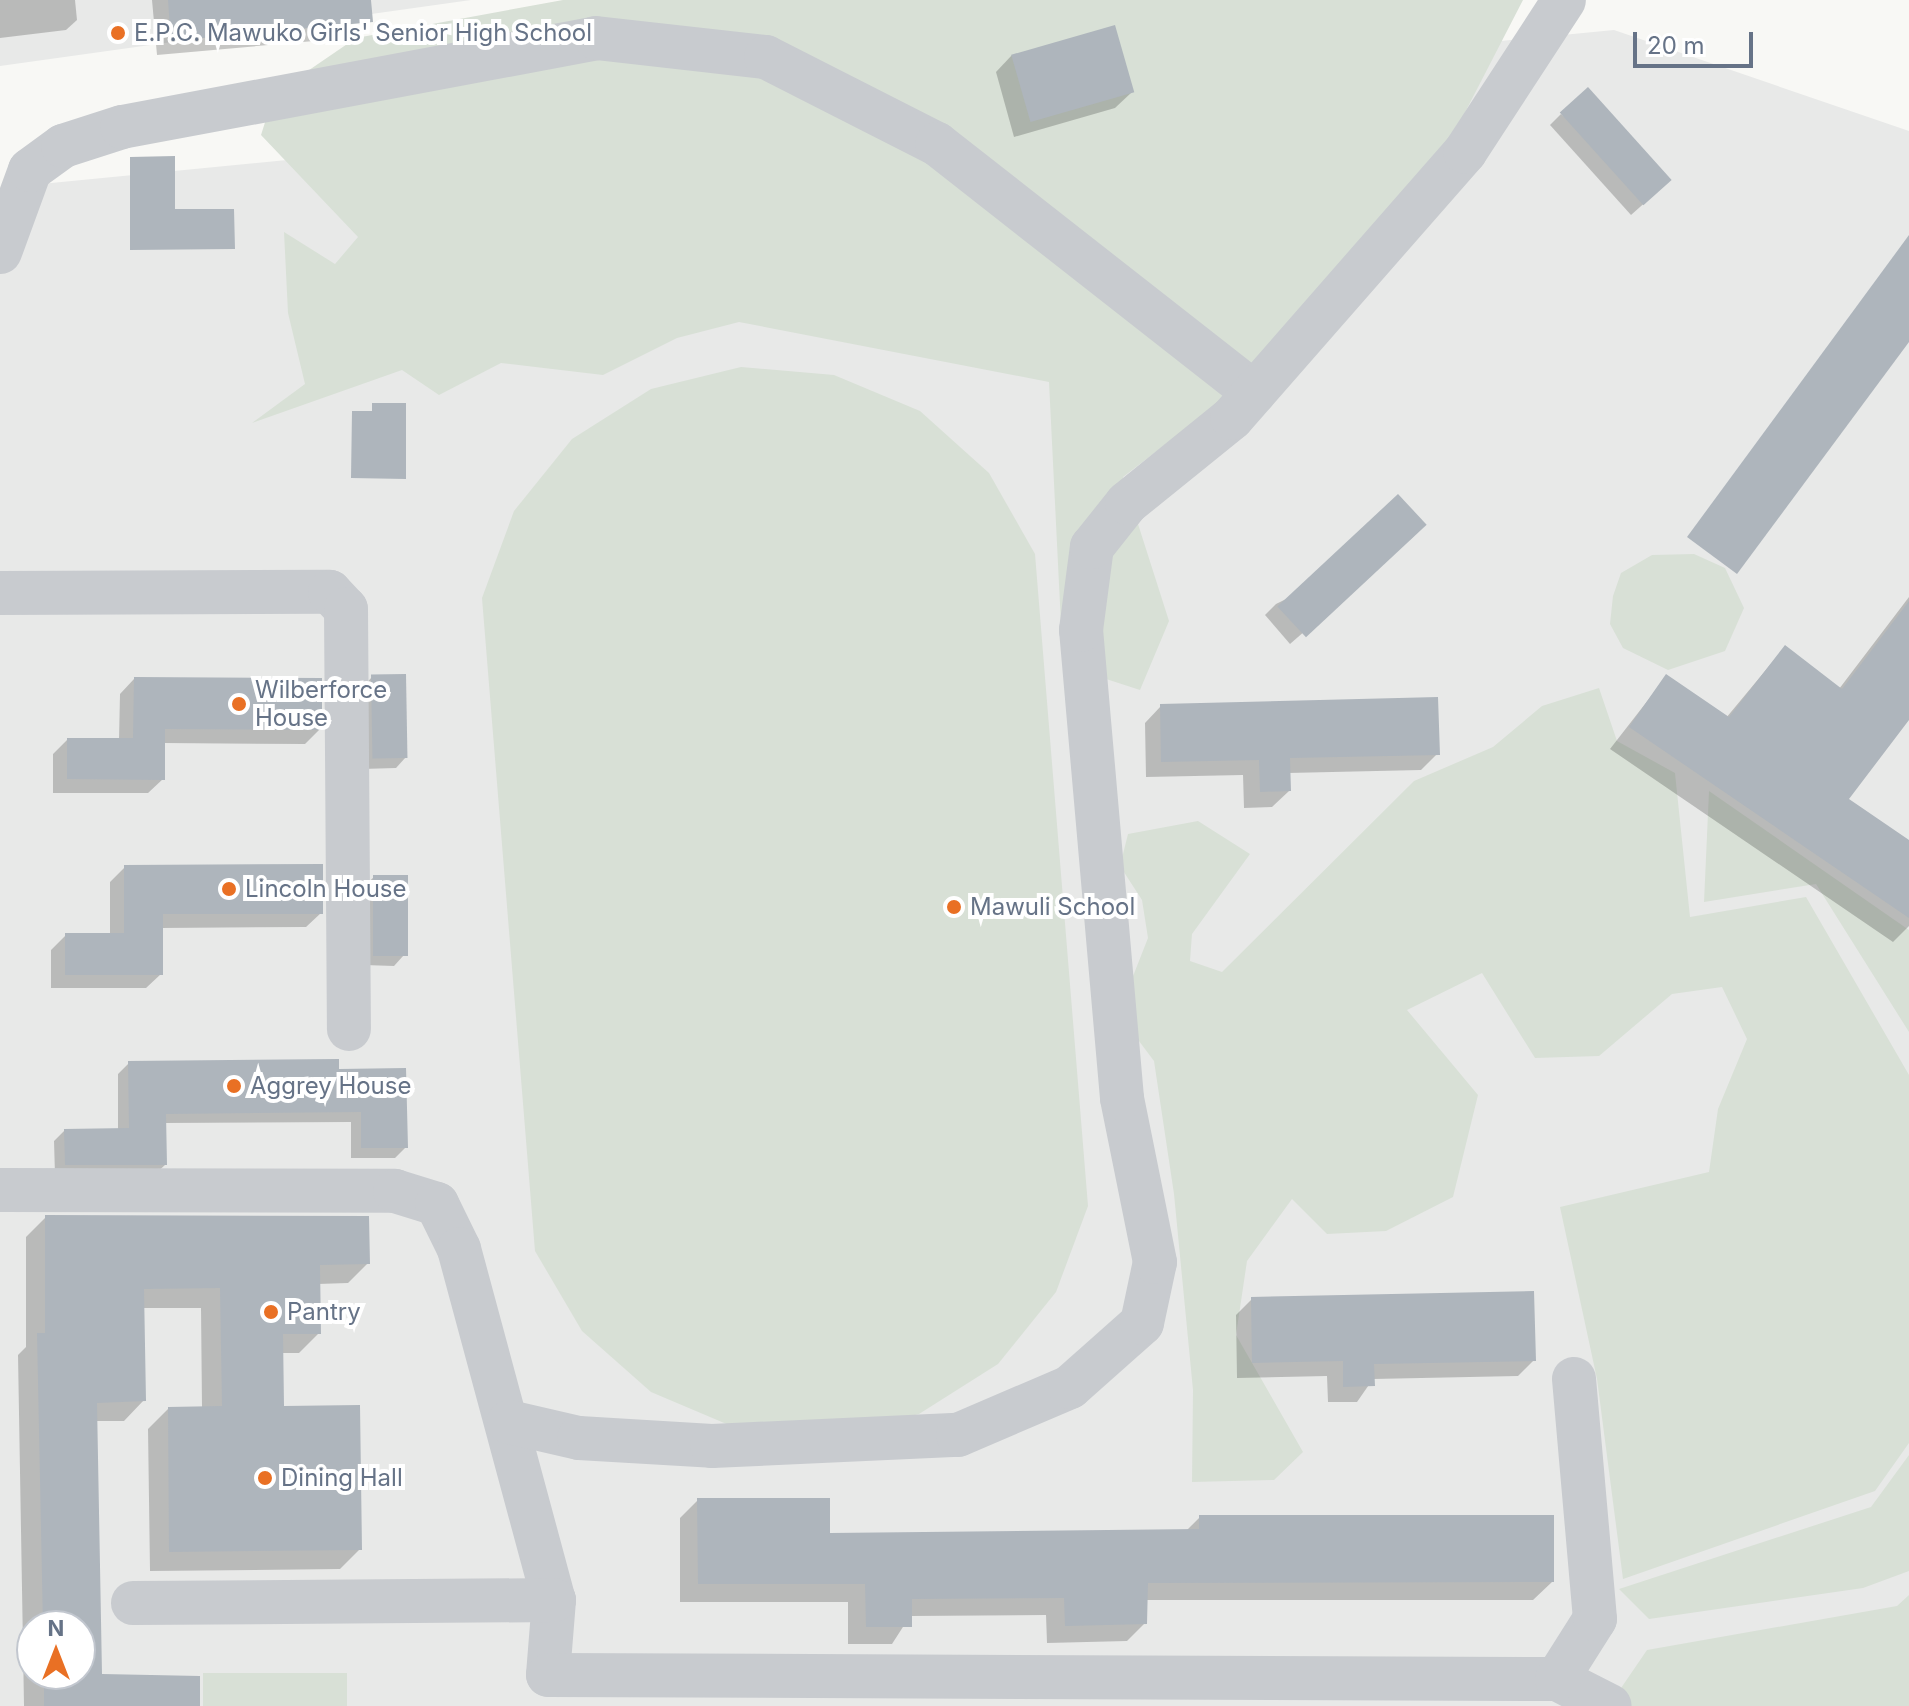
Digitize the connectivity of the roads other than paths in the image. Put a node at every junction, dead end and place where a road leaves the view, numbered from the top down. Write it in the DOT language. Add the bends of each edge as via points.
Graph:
graph roads {
  1 [pos="1564,0"];
  2 [pos="0,252"];
  3 [pos="1254,393"];
  4 [pos="0,593"];
  5 [pos="349,1029"];
  6 [pos="0,1190"];
  7 [pos="1574,1379"];
  8 [pos="509,1422"];
  9 [pos="554,1600"];
  10 [pos="133,1603"];
  11 [pos="1557,1679"];
  12 [pos="547,1690"];
  13 [pos="1610,1706"];
  1 -- 3 [label="lane" via="1465,152"];
  2 -- 3 [label="lane" via="30,170 63,146 122,127 596,38 766,57 937,144"];
  3 -- 8 [label="lane" via="1127,503 1092,547 1081,630 1122,1098 1155,1262 1142,1323 1070,1387 958,1435 712,1446 579,1438"];
  4 -- 5 [label="lane" via="330,592 346,609"];
  6 -- 8 [label="lane" via="395,1191 437,1204 459,1249"];
  7 -- 11 [label="lane" via="1595,1619"];
  8 -- 9 [label="lane"];
  9 -- 10 [label="lane"];
  9 -- 12 [label="lane"];
  11 -- 12 [label="lane"];
  11 -- 13 [label="lane"];
}
